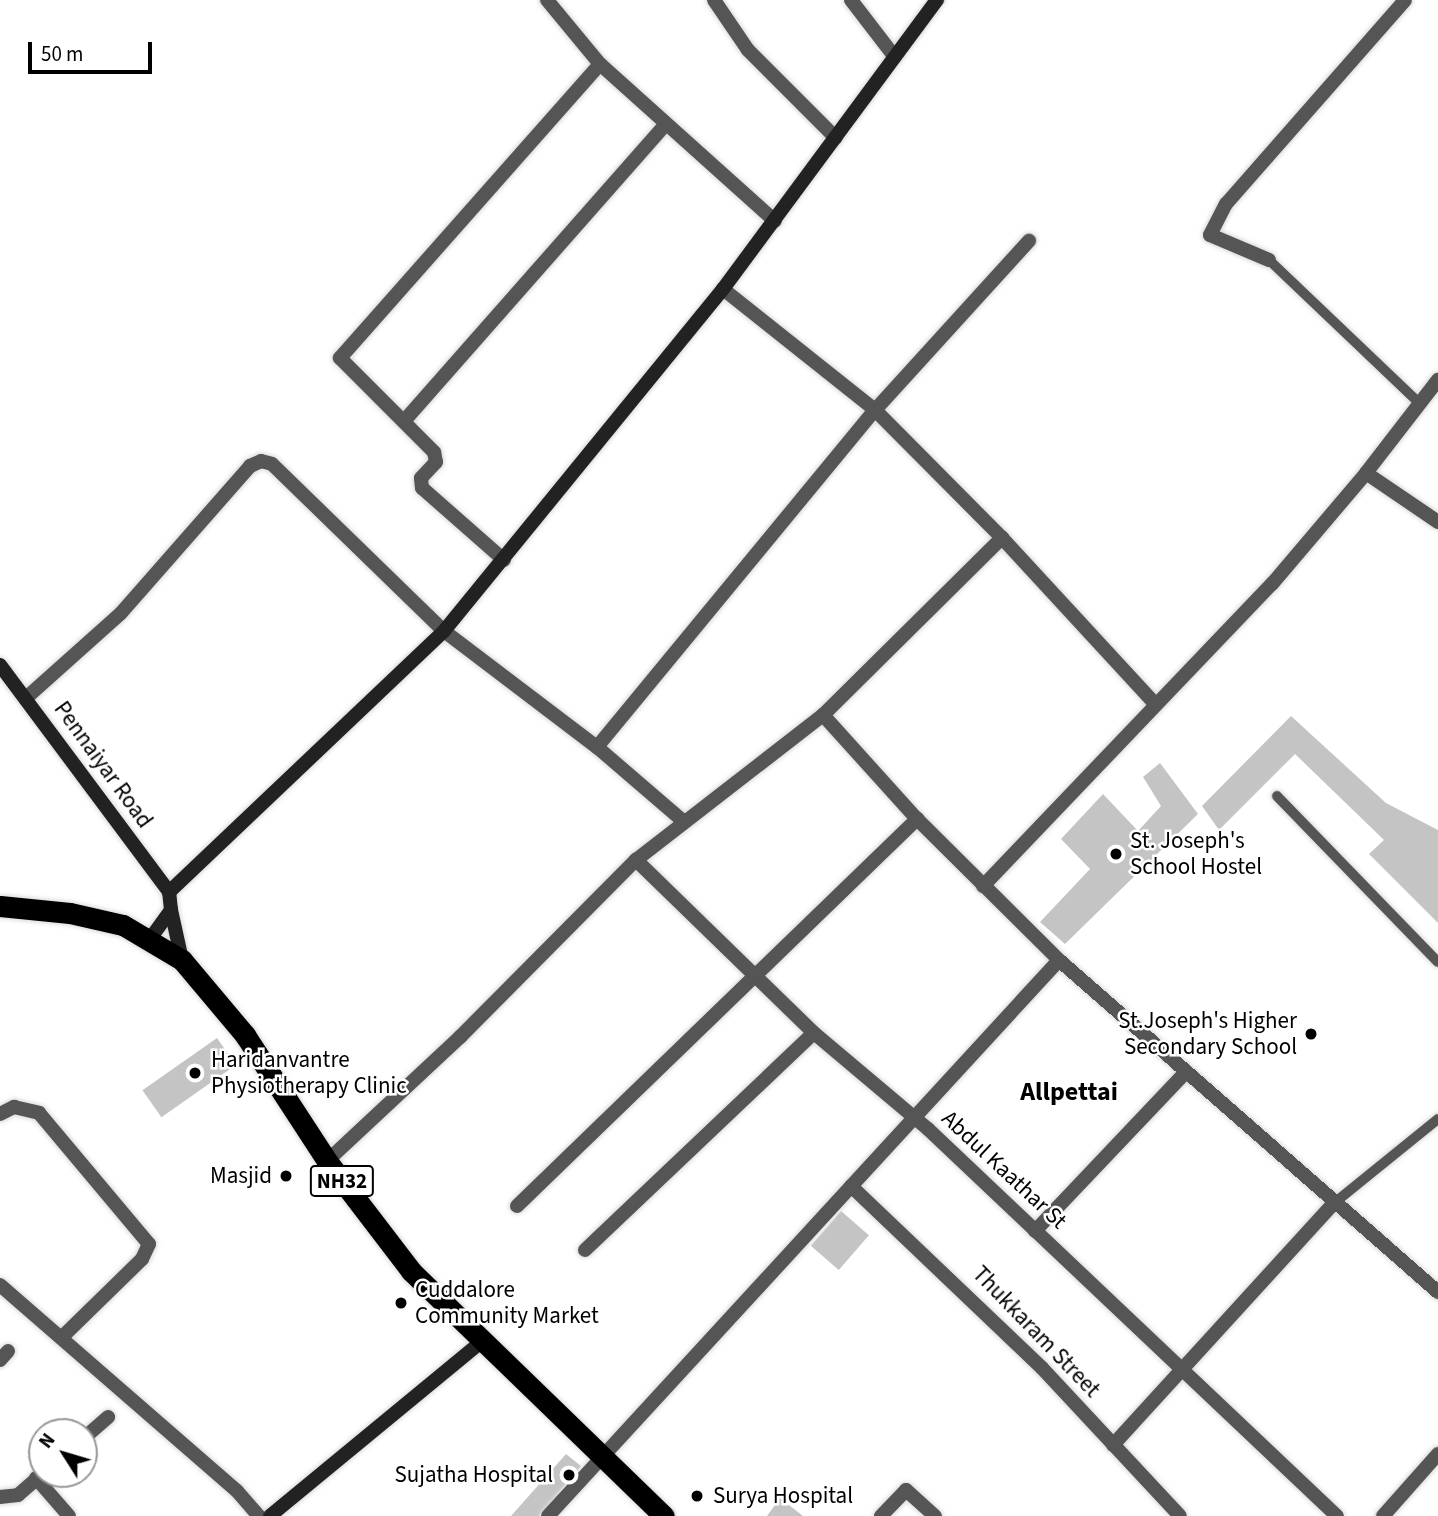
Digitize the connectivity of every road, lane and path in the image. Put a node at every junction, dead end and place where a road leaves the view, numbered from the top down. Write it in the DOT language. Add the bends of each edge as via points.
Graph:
graph roads {
  1 [pos="547,0"];
  2 [pos="714,0"];
  3 [pos="851,0"];
  4 [pos="937,0"];
  5 [pos="1405,0"];
  6 [pos="894,56"];
  7 [pos="600,64"];
  8 [pos="665,125"];
  9 [pos="836,138"];
  10 [pos="775,221"];
  11 [pos="1029,241"];
  12 [pos="1269,260"];
  13 [pos="723,289"];
  14 [pos="1438,380"];
  15 [pos="1419,404"];
  16 [pos="875,410"];
  17 [pos="405,420"];
  18 [pos="1366,473"];
  19 [pos="1436,517"];
  20 [pos="1002,538"];
  21 [pos="504,560"];
  22 [pos="444,631"];
  23 [pos="0,665"];
  24 [pos="26,698"];
  25 [pos="1155,704"];
  26 [pos="823,715"];
  27 [pos="597,747"];
  28 [pos="1277,796"];
  29 [pos="917,819"];
  30 [pos="683,821"];
  31 [pos="636,860"];
  32 [pos="983,886"];
  33 [pos="169,892"];
  34 [pos="0,906"];
  35 [pos="172,910"];
  36 [pos="150,939"];
  37 [pos="182,960"];
  38 [pos="1059,960"];
  39 [pos="1438,962"];
  40 [pos="758,976"];
  41 [pos="814,1033"];
  42 [pos="1185,1073"];
  43 [pos="0,1114"];
  44 [pos="912,1115"];
  45 [pos="1438,1119"];
  46 [pos="327,1161"];
  47 [pos="851,1186"];
  48 [pos="1332,1204"];
  49 [pos="517,1206"];
  50 [pos="1035,1231"];
  51 [pos="585,1250"];
  52 [pos="0,1285"];
  53 [pos="1438,1292"];
  54 [pos="61,1338"];
  55 [pos="482,1341"];
  56 [pos="1181,1370"];
  57 [pos="108,1417"];
  58 [pos="98,1426"];
  59 [pos="1113,1446"];
  60 [pos="1438,1454"];
  61 [pos="605,1457"];
  62 [pos="28,1486"];
  63 [pos="48,1488"];
  64 [pos="0,1497"];
  65 [pos="69,1516"];
  66 [pos="259,1516"];
  67 [pos="270,1516"];
  68 [pos="548,1516"];
  69 [pos="664,1516"];
  70 [pos="881,1516"];
  71 [pos="935,1516"];
  72 [pos="1180,1516"];
  73 [pos="1337,1516"];
  74 [pos="1383,1516"];
  1 -- 7 [label="street"];
  2 -- 9 [label="street" via="748,50"];
  3 -- 6 [label="street"];
  4 -- 6 [label="street"];
  5 -- 12 [label="street" via="1226,204 1210,235"];
  6 -- 9 [label="street"];
  7 -- 8 [label="street"];
  7 -- 17 [label="street" via="340,358"];
  8 -- 10 [label="street"];
  8 -- 17 [label="street"];
  9 -- 10 [label="street"];
  10 -- 13 [label="street"];
  11 -- 16 [label="street"];
  12 -- 15 [label="lane"];
  13 -- 16 [label="street"];
  13 -- 21 [label="street"];
  14 -- 15 [label="street"];
  15 -- 18 [label="street"];
  16 -- 20 [label="street"];
  16 -- 27 [label="street"];
  17 -- 21 [label="street" via="434,452 436,462 421,478 422,488"];
  18 -- 19 [label="street"];
  18 -- 25 [label="street" via="1272,584"];
  20 -- 25 [label="street"];
  20 -- 26 [label="street"];
  21 -- 22 [label="street"];
  22 -- 24 [label="street" via="272,464 261,461 250,466 121,613"];
  22 -- 27 [label="street"];
  22 -- 33 [label="street"];
  23 -- 24 [label="street, Pennaiyar Road"];
  24 -- 33 [label="street, Pennaiyar Road"];
  25 -- 32 [label="street"];
  26 -- 29 [label="street"];
  26 -- 30 [label="street"];
  27 -- 30 [label="street"];
  28 -- 39 [label="lane"];
  29 -- 32 [label="street"];
  29 -- 40 [label="street"];
  30 -- 31 [label="street"];
  31 -- 40 [label="street, Abdul Kaathar St"];
  31 -- 46 [label="street" via="460,1037"];
  32 -- 38 [label="street"];
  33 -- 35 [label="street"];
  34 -- 36 [label="highway, NH32" via="70,913 123,925"];
  35 -- 36 [label="street"];
  35 -- 37 [label="street"];
  36 -- 37 [label="highway, NH32"];
  37 -- 46 [label="highway, NH32" via="245,1035"];
  38 -- 42 [label="street"];
  38 -- 44 [label="street"];
  40 -- 41 [label="street, Abdul Kaathar St"];
  40 -- 49 [label="street"];
  41 -- 44 [label="street, Abdul Kaathar St"];
  41 -- 51 [label="street"];
  42 -- 48 [label="street"];
  42 -- 50 [label="street"];
  43 -- 54 [label="street" via="14,1107 39,1114 149,1244 142,1259"];
  44 -- 47 [label="street"];
  44 -- 50 [label="street, Abdul Kaathar St"];
  45 -- 48 [label="lane"];
  46 -- 55 [label="highway, NH32" via="411,1271"];
  47 -- 59 [label="street, Thukkaram Street" via="950,1276"];
  47 -- 61 [label="street"];
  48 -- 53 [label="street"];
  48 -- 56 [label="street"];
  50 -- 56 [label="street, Abdul Kaathar St"];
  52 -- 54 [label="street"];
  54 -- 66 [label="street" via="237,1491"];
  55 -- 61 [label="highway, NH32"];
  55 -- 67 [label="street"];
  56 -- 59 [label="street"];
  56 -- 73 [label="street, Abdul Kaathar St"];
  57 -- 58 [label="street"];
  59 -- 72 [label="street, Thukkaram Street"];
  60 -- 74 [label="street"];
  61 -- 68 [label="street"];
  61 -- 69 [label="highway, NH32"];
  62 -- 64 [label="street" via="18,1495"];
  63 -- 65 [label="street"];
  70 -- 71 [label="street" via="906,1490"];
}
